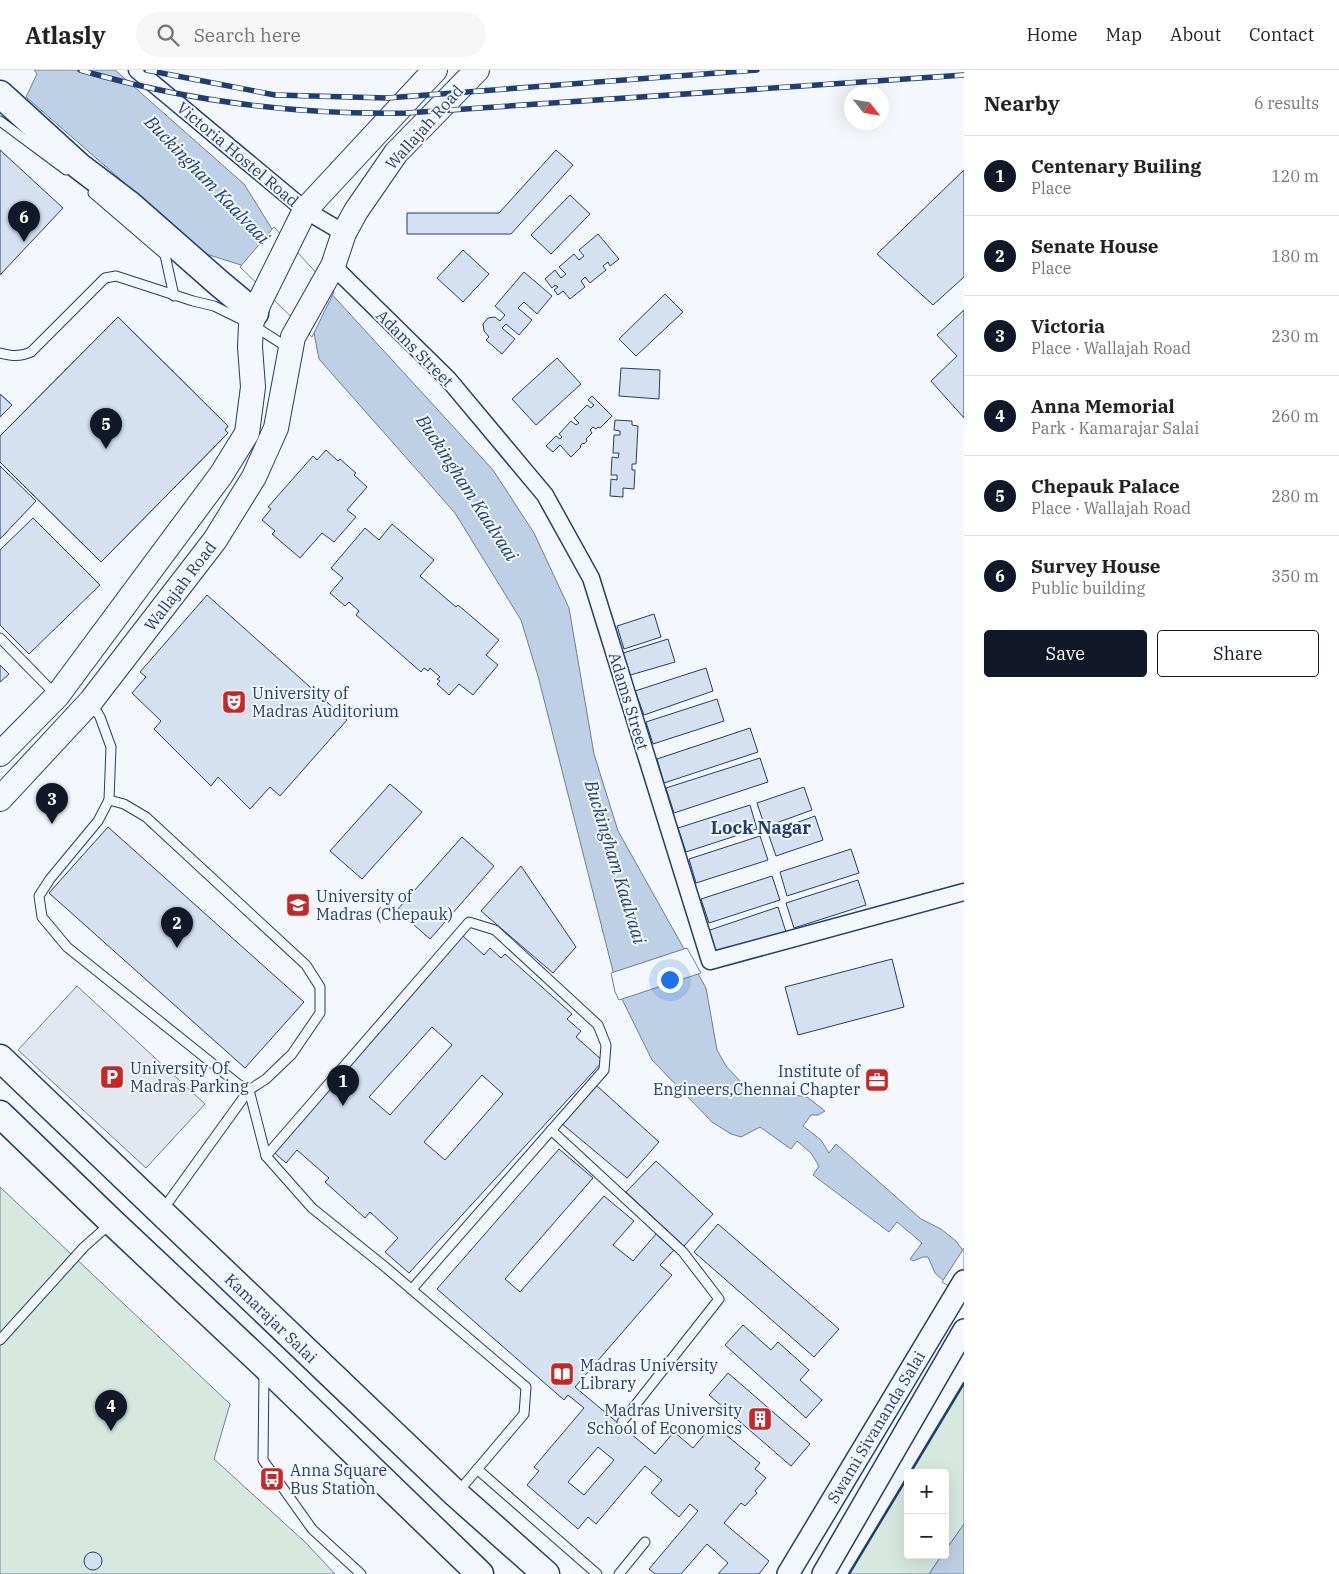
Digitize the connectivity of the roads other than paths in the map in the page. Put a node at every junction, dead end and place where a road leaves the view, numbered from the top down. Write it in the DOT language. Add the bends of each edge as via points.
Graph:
graph roads {
  1 [pos="136,70"];
  2 [pos="435,70"];
  3 [pos="477,70"];
  4 [pos="0,94"];
  5 [pos="0,121"];
  6 [pos="305,210"];
  7 [pos="344,233"];
  8 [pos="333,266"];
  9 [pos="174,296"];
  10 [pos="255,313"];
  11 [pos="292,343"];
  12 [pos="0,352"];
  13 [pos="0,638"];
  14 [pos="58,696"];
  15 [pos="91,702"];
  16 [pos="0,754"];
  17 [pos="0,799"];
  18 [pos="109,800"];
  19 [pos="964,892"];
  20 [pos="0,1058"];
  21 [pos="249,1090"];
  22 [pos="0,1114"];
  23 [pos="551,1130"];
  24 [pos="266,1156"];
  25 [pos="159,1211"];
  26 [pos="112,1222"];
  27 [pos="964,1281"];
  28 [pos="412,1289"];
  29 [pos="964,1330"];
  30 [pos="0,1340"];
  31 [pos="264,1365"];
  32 [pos="622,1422"];
  33 [pos="477,1469"];
  34 [pos="456,1494"];
  35 [pos="645,1542"];
  36 [pos="361,1574"];
  37 [pos="480,1574"];
  38 [pos="546,1574"];
  39 [pos="597,1574"];
  40 [pos="619,1574"];
  41 [pos="788,1574"];
  42 [pos="823,1574"];
  1 -- 6 [label="street, Victoria Hostel Road"];
  2 -- 6 [label="main road, Wallajah Road"];
  3 -- 7 [label="main road, Wallajah Road" via="396,153"];
  4 -- 10 [label="main road" via="79,166 129,204"];
  5 -- 9 [label="lane" via="79,180 165,255"];
  6 -- 7 [label="street, Victoria Hostel Road"];
  6 -- 10 [label="main road, Wallajah Road"];
  7 -- 8 [label="main road, Wallajah Road"];
  8 -- 11 [label="main road, Wallajah Road"];
  8 -- 19 [label="street, Adams Street" via="448,379 545,495 591,578 710,961"];
  9 -- 10 [label="lane"];
  9 -- 12 [label="lane" via="116,276 105,278 31,352 14,356"];
  10 -- 11 [label="lane"];
  10 -- 14 [label="main road, Wallajah Road" via="250,346 253,387 246,433 221,475"];
  11 -- 15 [label="main road, Wallajah Road" via="276,428 254,477 215,540"];
  13 -- 14 [label="lane"];
  14 -- 16 [label="main road, Wallajah Road"];
  15 -- 17 [label="main road, Wallajah Road"];
  15 -- 18 [label="lane" via="100,716 111,747"];
  18 -- 21 [label="lane" via="98,821 39,896 42,918 67,947"];
  18 -- 21 [label="lane" via="124,804 146,817 306,965 320,987 320,1013 298,1046 266,1079"];
  20 -- 25 [label="main road, Kamarajar Salai"];
  21 -- 24 [label="lane"];
  21 -- 25 [label="lane"];
  22 -- 26 [label="main road"];
  23 -- 24 [label="lane" via="604,1070 606,1045 598,1025 495,930 469,922"];
  23 -- 28 [label="lane"];
  23 -- 32 [label="lane" via="683,1252 719,1300"];
  24 -- 28 [label="lane" via="312,1208"];
  25 -- 34 [label="main road, Kamarajar Salai"];
  26 -- 30 [label="lane"];
  26 -- 31 [label="main road"];
  27 -- 41 [label="street, Swami Sivananda Salai"];
  28 -- 33 [label="lane" via="526,1387 524,1414"];
  29 -- 42 [label="street, Swami Sivananda Salai"];
  31 -- 36 [label="lane" via="263,1460 312,1529"];
  31 -- 37 [label="main road"];
  33 -- 34 [label="lane"];
  33 -- 39 [label="lane"];
  34 -- 38 [label="main road, Kamarajar Salai"];
  35 -- 40 [label="lane"];
}
